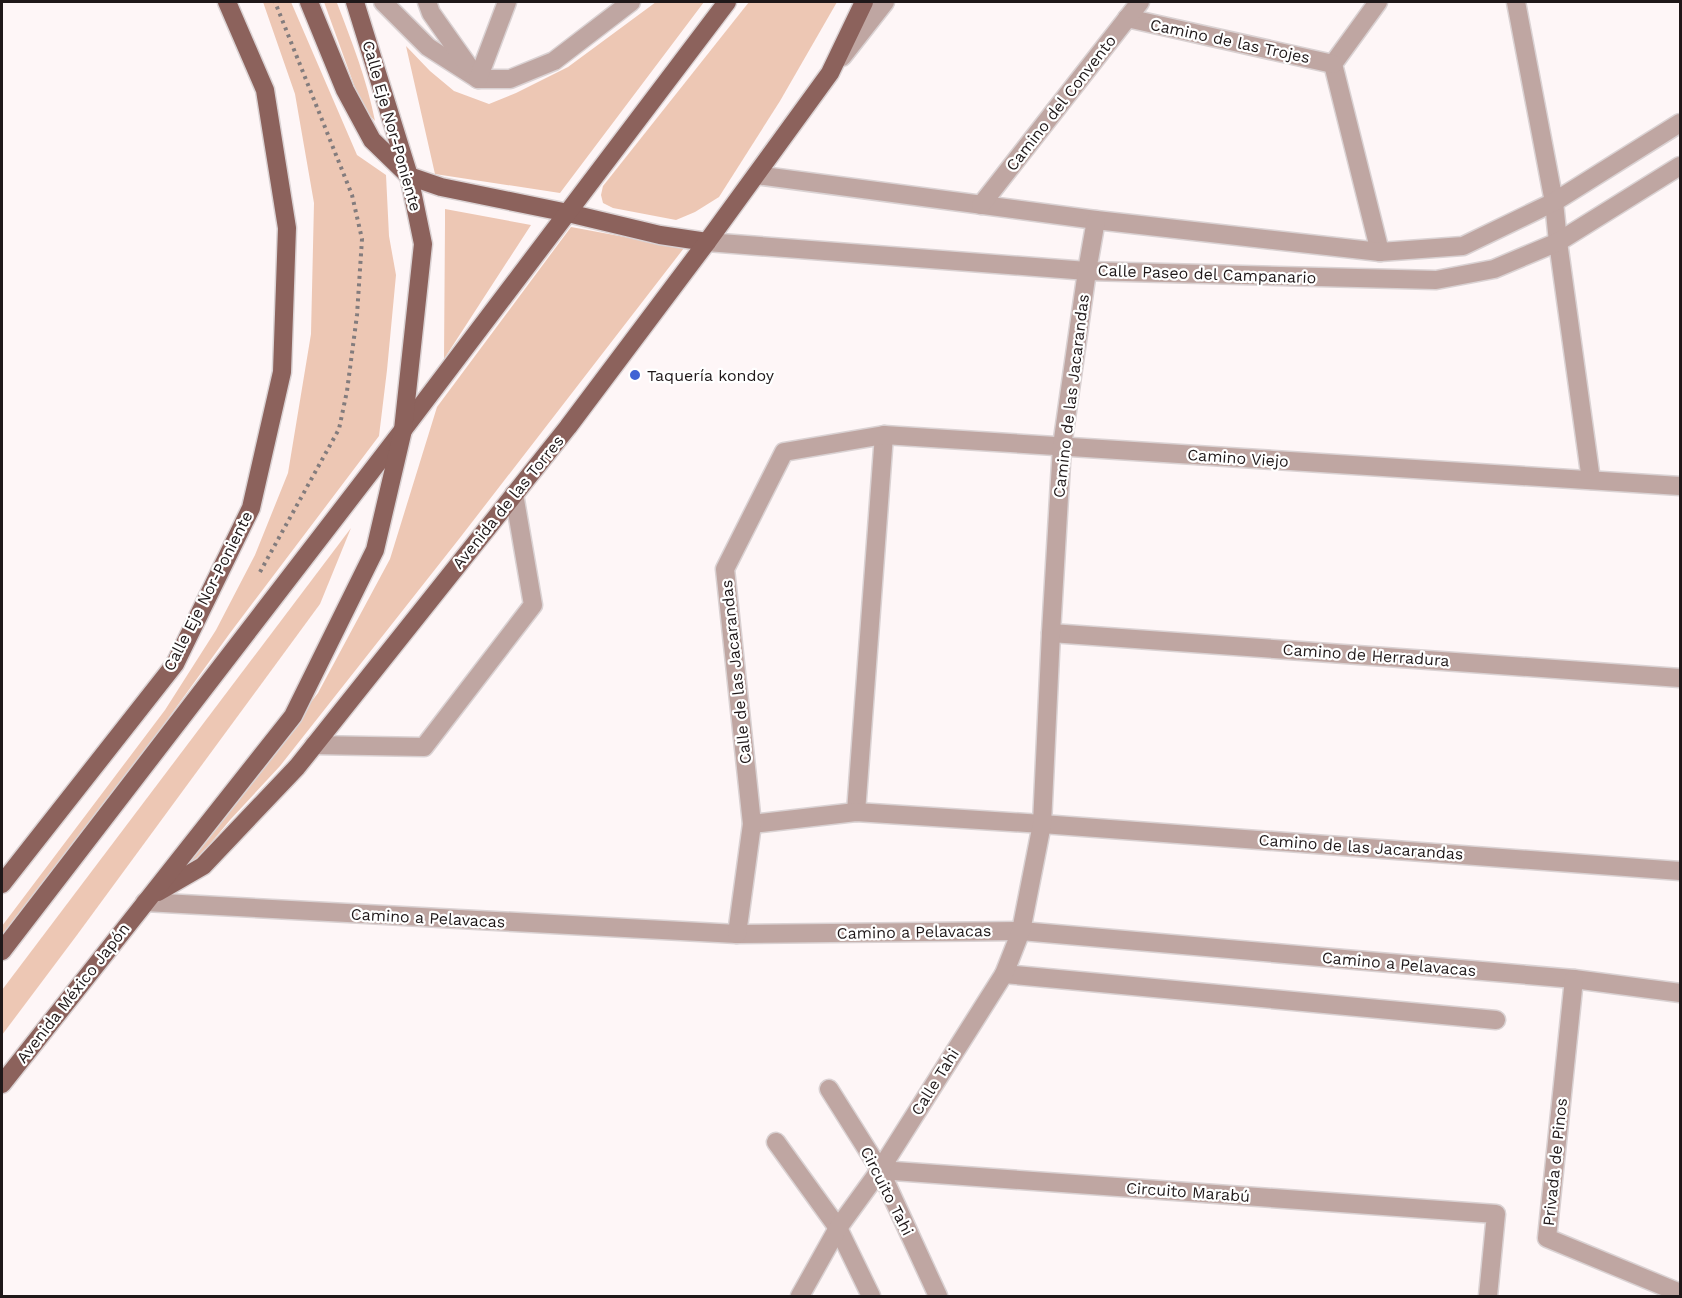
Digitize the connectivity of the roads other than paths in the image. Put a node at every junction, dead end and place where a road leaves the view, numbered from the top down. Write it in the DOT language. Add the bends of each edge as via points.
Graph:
graph roads {
  1 [pos="227,2"];
  2 [pos="309,2"];
  3 [pos="355,2"];
  4 [pos="383,2"];
  5 [pos="427,2"];
  6 [pos="507,2"];
  7 [pos="631,2"];
  8 [pos="727,2"];
  9 [pos="864,2"];
  10 [pos="885,2"];
  11 [pos="1140,2"];
  12 [pos="1378,2"];
  13 [pos="1516,2"];
  14 [pos="1127,18"];
  15 [pos="1334,64"];
  16 [pos="830,73"];
  17 [pos="478,79"];
  18 [pos="1680,123"];
  19 [pos="1680,166"];
  20 [pos="756,175"];
  21 [pos="409,176"];
  22 [pos="1554,202"];
  23 [pos="981,205"];
  24 [pos="568,213"];
  25 [pos="1096,220"];
  26 [pos="707,242"];
  27 [pos="1558,242"];
  28 [pos="1380,252"];
  29 [pos="1087,271"];
  30 [pos="403,430"];
  31 [pos="884,435"];
  32 [pos="1062,446"];
  33 [pos="1591,480"];
  34 [pos="1680,486"];
  35 [pos="514,494"];
  36 [pos="1051,633"];
  37 [pos="1680,678"];
  38 [pos="314,745"];
  39 [pos="856,812"];
  40 [pos="752,824"];
  41 [pos="1042,824"];
  42 [pos="1680,871"];
  43 [pos="2,884"];
  44 [pos="147,900"];
  45 [pos="1021,931"];
  46 [pos="737,934"];
  47 [pos="2,951"];
  48 [pos="1004,974"];
  49 [pos="1574,979"];
  50 [pos="1680,993"];
  51 [pos="1496,1020"];
  52 [pos="2,1084"];
  53 [pos="829,1089"];
  54 [pos="776,1142"];
  55 [pos="880,1170"];
  56 [pos="838,1228"];
  57 [pos="1680,1293"];
  58 [pos="800,1296"];
  59 [pos="871,1296"];
  60 [pos="938,1296"];
  61 [pos="1488,1296"];
  1 -- 43 [label="main road, Calle Eje Nor-Poniente" via="265,90 287,228 282,372 251,508 175,664"];
  2 -- 21 [label="main road" via="345,90 372,140"];
  3 -- 21 [label="main road, Calle Eje Nor-Poniente"];
  4 -- 17 [label="street" via="428,47"];
  5 -- 17 [label="street"];
  6 -- 17 [label="street"];
  7 -- 17 [label="street" via="554,61 510,79"];
  8 -- 24 [label="main road"];
  9 -- 16 [label="main road, Avenida de las Torres"];
  10 -- 16 [label="street, Avenida de las Torres"];
  11 -- 14 [label="street, Camino del Convento"];
  12 -- 15 [label="street, Camino de las Trojes"];
  13 -- 22 [label="street"];
  14 -- 15 [label="street, Camino de las Trojes"];
  14 -- 23 [label="street, Camino del Convento"];
  15 -- 28 [label="street, Camino de las Trojes"];
  16 -- 20 [label="main road, Avenida de las Torres"];
  18 -- 22 [label="street, Calle Paseo del Campanario"];
  19 -- 27 [label="street, Calle Paseo del Campanario"];
  20 -- 23 [label="street, Calle Paseo del Campanario"];
  20 -- 26 [label="main road, Avenida de las Torres"];
  21 -- 24 [label="main road" via="441,187"];
  21 -- 30 [label="main road, Calle Eje Nor-Poniente" via="423,244"];
  22 -- 27 [label="street"];
  22 -- 28 [label="street, Calle Paseo del Campanario" via="1463,246"];
  23 -- 25 [label="street, Calle Paseo del Campanario"];
  24 -- 26 [label="main road"];
  24 -- 30 [label="main road"];
  25 -- 28 [label="street, Calle Paseo del Campanario"];
  25 -- 29 [label="street, Camino de las Jacarandas"];
  26 -- 29 [label="street, Calle Paseo del Campanario"];
  26 -- 35 [label="main road, Avenida de las Torres"];
  27 -- 29 [label="street, Calle Paseo del Campanario" via="1494,269 1436,280"];
  27 -- 33 [label="street"];
  29 -- 32 [label="street, Camino de las Jacarandas"];
  30 -- 44 [label="main road, Calle Eje Nor-Poniente" via="375,550 293,716"];
  30 -- 47 [label="main road"];
  31 -- 32 [label="street, Camino Viejo"];
  31 -- 39 [label="street"];
  31 -- 40 [label="street, Calle de las Jacarandas" via="783,452 725,569"];
  32 -- 33 [label="street, Camino Viejo"];
  32 -- 36 [label="street, Camino de las Jacarandas"];
  33 -- 34 [label="street, Camino Viejo"];
  35 -- 38 [label="main road, Avenida de las Torres"];
  35 -- 38 [label="street" via="533,605 424,747"];
  36 -- 37 [label="street, Camino de Herradura"];
  36 -- 41 [label="street, Camino de las Jacarandas"];
  38 -- 44 [label="main road, Avenida de las Torres" via="203,866"];
  39 -- 40 [label="street, Camino de las Jacarandas"];
  39 -- 41 [label="street, Camino de las Jacarandas"];
  40 -- 46 [label="street, Calle de las Jacarandas"];
  41 -- 42 [label="street, Camino de las Jacarandas"];
  41 -- 45 [label="street, Camino de las Jacarandas"];
  44 -- 46 [label="street, Camino a Pelavacas"];
  44 -- 52 [label="main road, Avenida México Japón"];
  45 -- 46 [label="street, Camino a Pelavacas"];
  45 -- 48 [label="street, Calle Tahi"];
  45 -- 49 [label="street, Camino a Pelavacas"];
  48 -- 51 [label="street"];
  48 -- 55 [label="street, Calle Tahi"];
  49 -- 50 [label="street, Camino a Pelavacas"];
  49 -- 57 [label="street, Privada de Pinos" via="1547,1238"];
  53 -- 55 [label="street, Circuito Tahi"];
  54 -- 56 [label="street"];
  55 -- 56 [label="street, Calle Tahi"];
  55 -- 60 [label="street, Circuito Tahi"];
  55 -- 61 [label="street, Circuito Marabú" via="1496,1214"];
  56 -- 58 [label="street"];
  56 -- 59 [label="street"];
}
